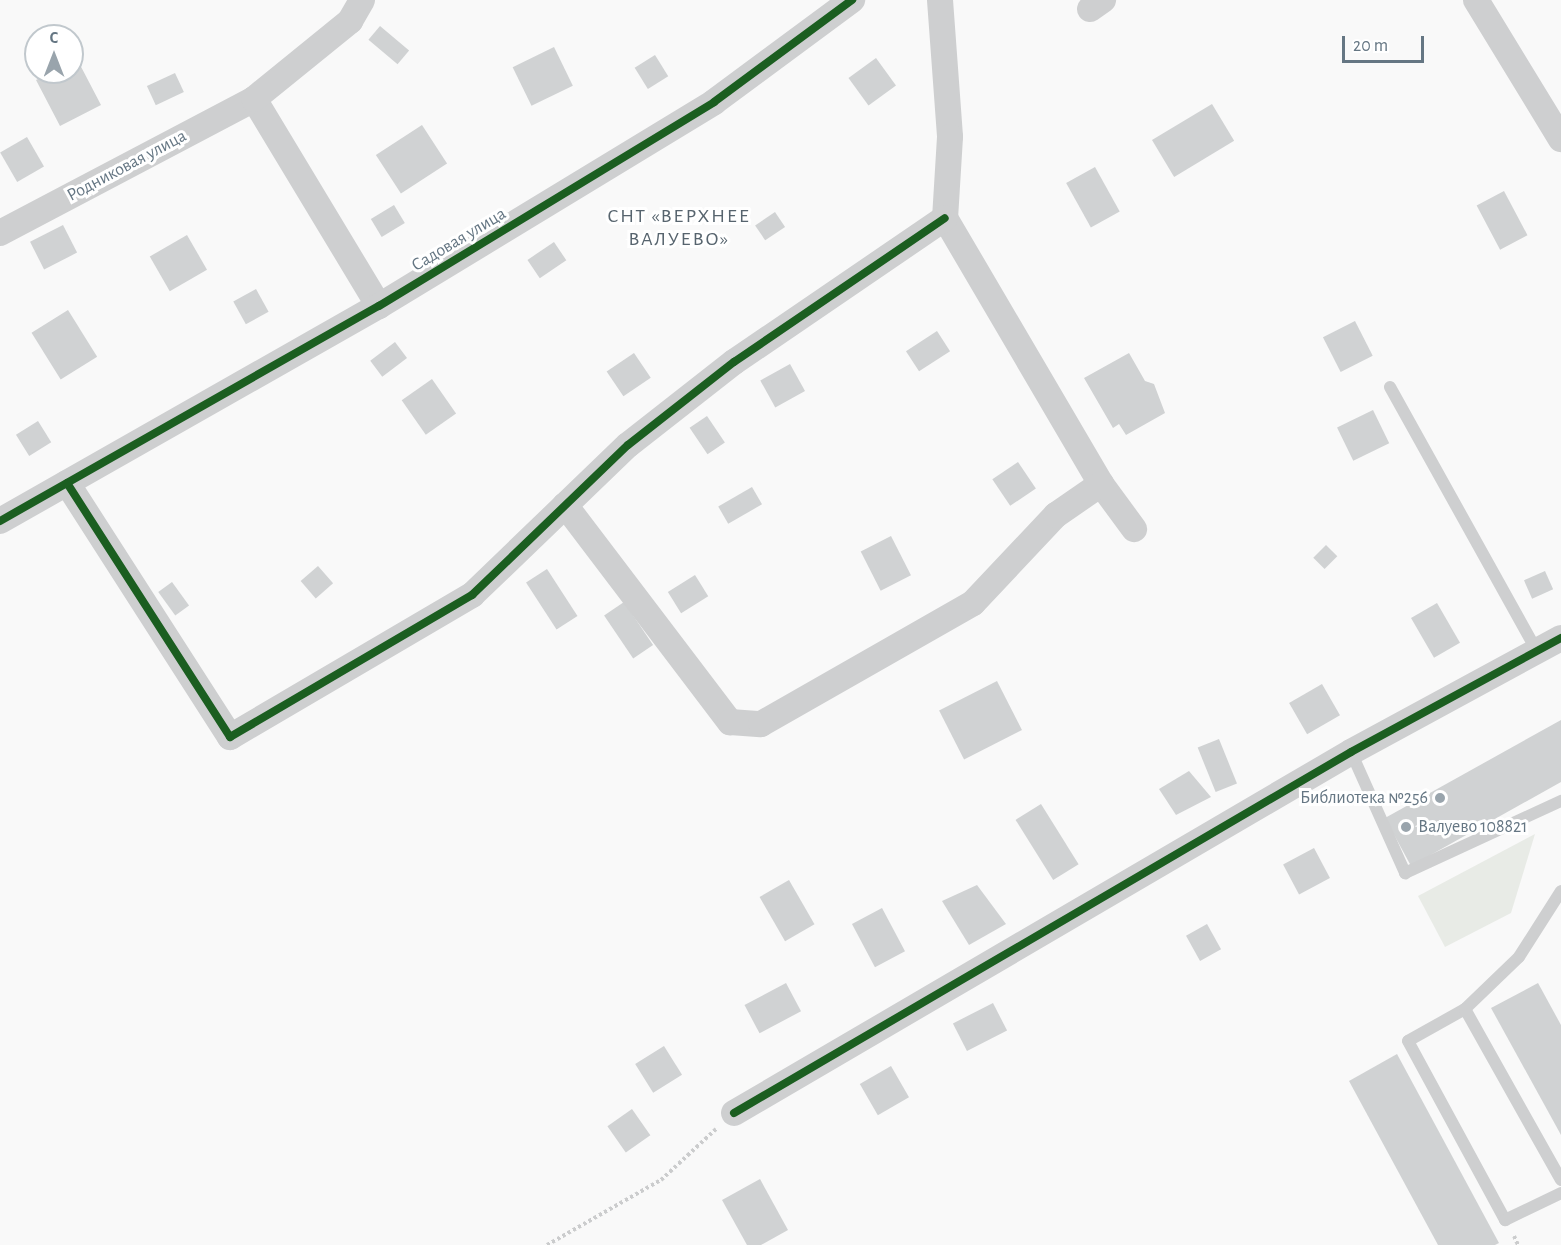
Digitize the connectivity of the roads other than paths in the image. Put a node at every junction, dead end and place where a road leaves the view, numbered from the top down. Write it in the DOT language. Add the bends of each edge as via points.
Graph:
graph roads {
  1 [pos="363,0"];
  2 [pos="852,0"];
  3 [pos="940,0"];
  4 [pos="1476,0"];
  5 [pos="254,99"];
  6 [pos="1561,139"];
  7 [pos="945,218"];
  8 [pos="0,233"];
  9 [pos="379,306"];
  10 [pos="1390,387"];
  11 [pos="67,483"];
  12 [pos="1101,484"];
  13 [pos="565,505"];
  14 [pos="0,521"];
  15 [pos="1134,529"];
  16 [pos="1561,638"];
  17 [pos="1536,649"];
  18 [pos="1351,752"];
  19 [pos="1561,801"];
  20 [pos="1561,891"];
  21 [pos="1465,1009"];
  22 [pos="734,1113"];
  23 [pos="1561,1180"];
  24 [pos="1561,1192"];
  1 -- 5 [label="street, Родниковая улица" via="350,21"];
  2 -- 9 [label="street, Садовая улица" via="714,102"];
  3 -- 7 [label="street" via="950,137"];
  4 -- 6 [label="street"];
  5 -- 8 [label="street, Родниковая улица"];
  5 -- 9 [label="street"];
  7 -- 12 [label="street"];
  7 -- 13 [label="street" via="734,362 628,445"];
  9 -- 11 [label="street, Садовая улица"];
  10 -- 17 [label="lane"];
  11 -- 13 [label="street" via="230,737 472,595"];
  11 -- 14 [label="street, Садовая улица"];
  12 -- 13 [label="street" via="1056,515 974,603 761,724 730,722"];
  12 -- 15 [label="street"];
  16 -- 17 [label="street"];
  17 -- 18 [label="street"];
  18 -- 19 [label="lane" via="1405,873"];
  18 -- 22 [label="street"];
  20 -- 21 [label="lane" via="1519,957"];
  21 -- 23 [label="lane"];
  21 -- 24 [label="lane" via="1408,1041 1506,1220"];
}
